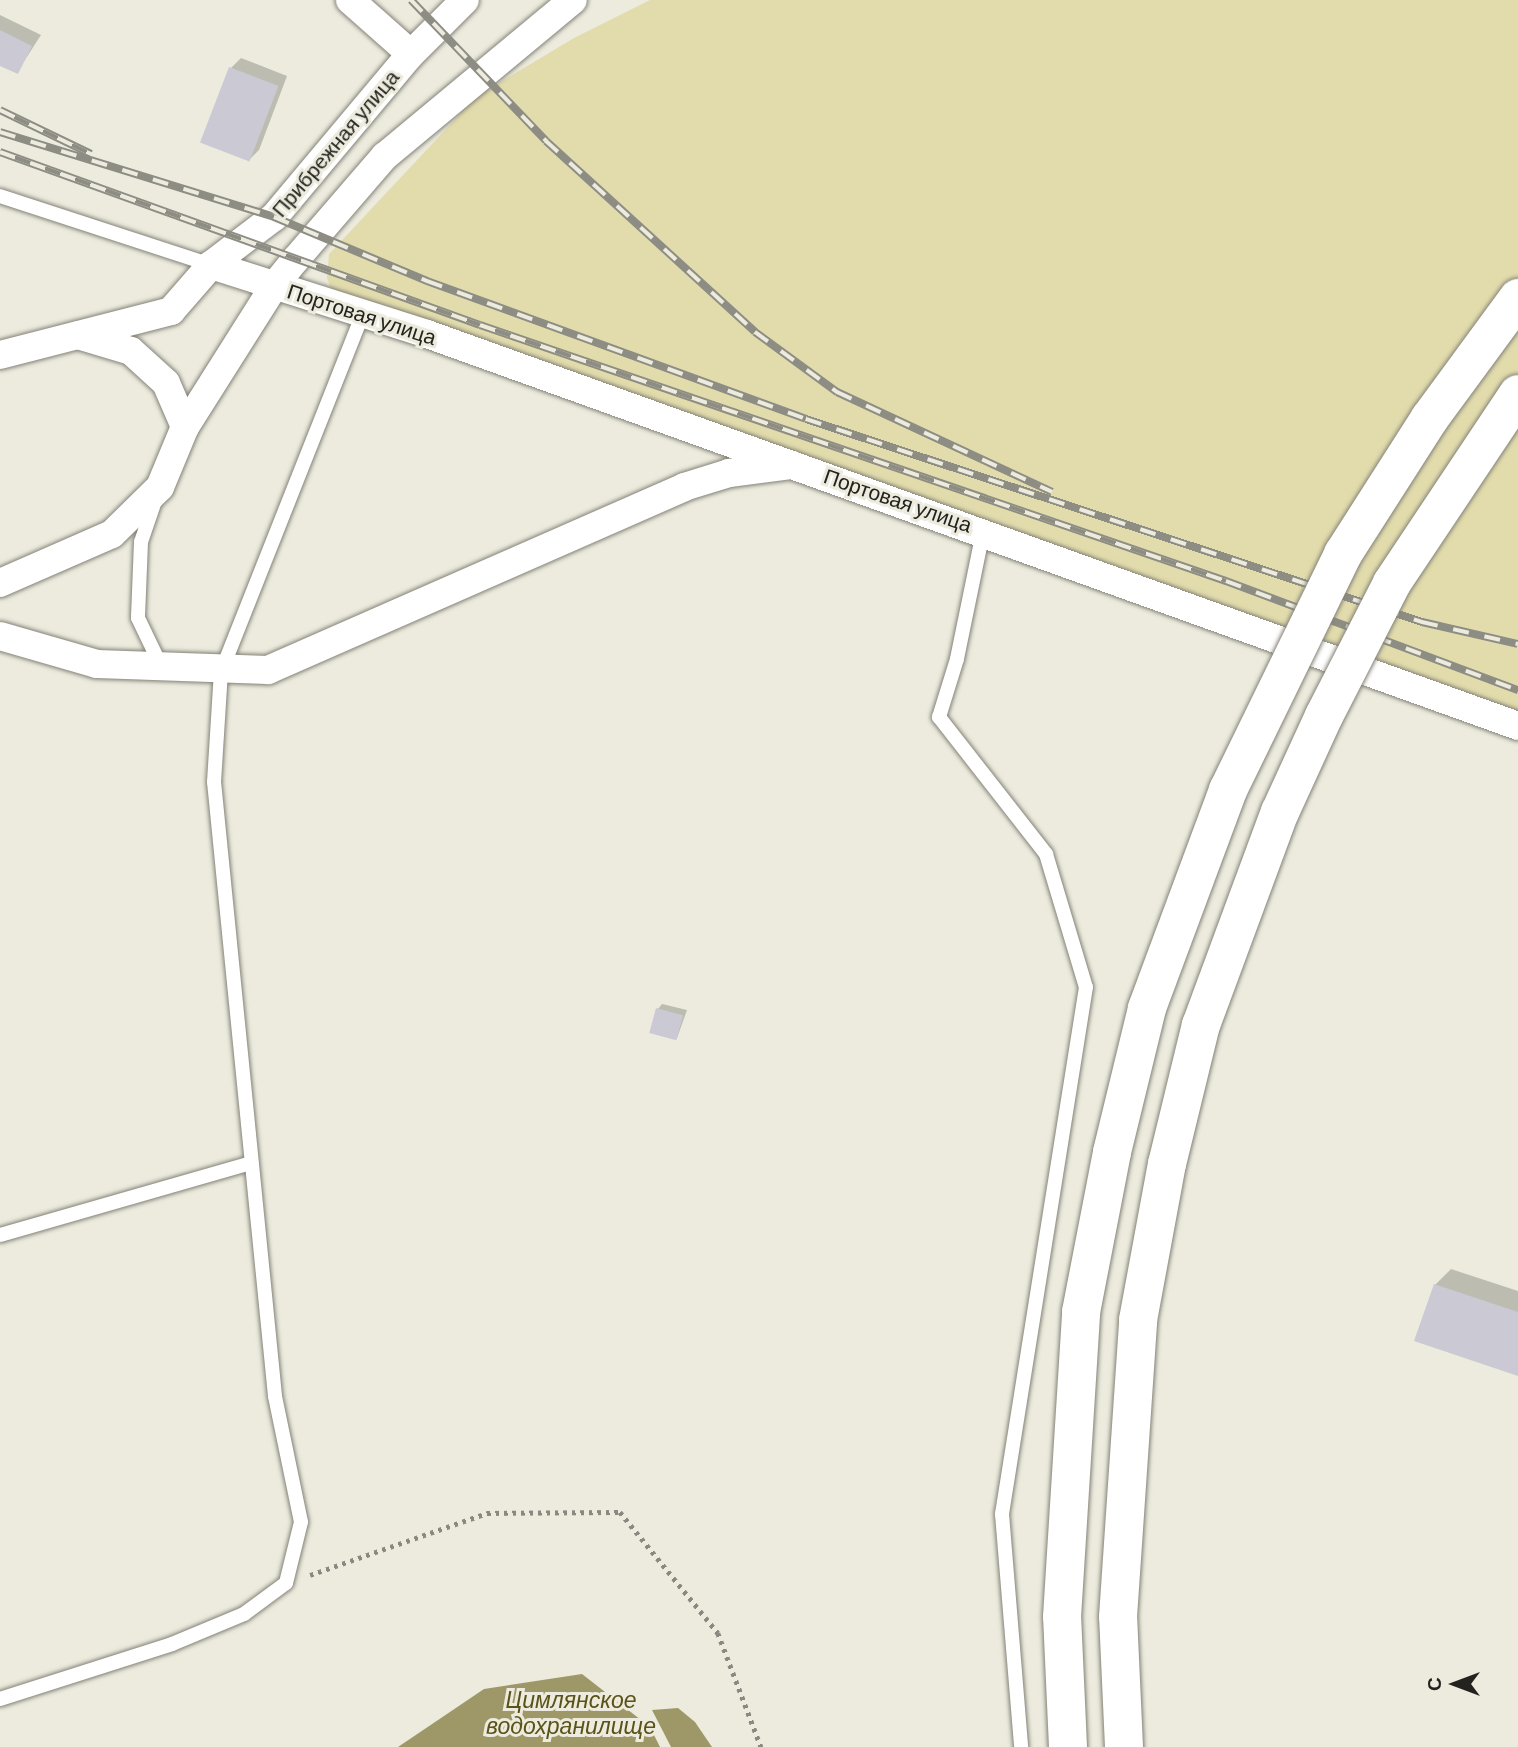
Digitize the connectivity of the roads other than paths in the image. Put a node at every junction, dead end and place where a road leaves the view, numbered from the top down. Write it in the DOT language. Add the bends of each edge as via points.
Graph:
graph roads {
  1 [pos="350,0"];
  2 [pos="466,0"];
  3 [pos="573,0"];
  4 [pos="411,54"];
  5 [pos="0,196"];
  6 [pos="211,265"];
  7 [pos="274,286"];
  8 [pos="1518,298"];
  9 [pos="363,314"];
  10 [pos="78,335"];
  11 [pos="0,355"];
  12 [pos="1518,394"];
  13 [pos="184,427"];
  14 [pos="797,465"];
  15 [pos="160,487"];
  16 [pos="984,530"];
  17 [pos="0,583"];
  18 [pos="0,636"];
  19 [pos="161,666"];
  20 [pos="221,671"];
  21 [pos="1518,726"];
  22 [pos="251,1163"];
  23 [pos="0,1235"];
  24 [pos="0,1699"];
  25 [pos="1021,1747"];
  26 [pos="1068,1747"];
  27 [pos="1124,1747"];
  1 -- 4 [label="street"];
  2 -- 4 [label="street, Прибрежная улица"];
  3 -- 7 [label="street" via="385,156"];
  4 -- 6 [label="street, Прибрежная улица" via="274,217"];
  5 -- 6 [label="lane"];
  6 -- 7 [label="street, Портовая улица"];
  6 -- 10 [label="street, Прибрежная улица" via="171,311"];
  7 -- 9 [label="street, Портовая улица"];
  7 -- 13 [label="street, Портовая улица"];
  8 -- 26 [label="main road, bridge" via="1430,418 1343,554 1228,790 1147,1008 1112,1152 1082,1312 1062,1617"];
  9 -- 14 [label="street, Портовая улица"];
  9 -- 20 [label="lane"];
  10 -- 11 [label="street"];
  10 -- 13 [label="street" via="131,351 166,383"];
  12 -- 27 [label="main road, bridge" via="1392,583 1330,704 1280,812 1201,1025 1167,1164 1138,1320 1118,1616"];
  13 -- 15 [label="street, Портовая улица"];
  14 -- 16 [label="street, Портовая улица"];
  14 -- 20 [label="street" via="729,473 684,487 323,649 268,670"];
  15 -- 17 [label="street, Портовая улица" via="112,534"];
  15 -- 19 [label="lane" via="141,542 138,618"];
  16 -- 21 [label="street, Портовая улица"];
  16 -- 25 [label="lane" via="957,659 939,718 1046,854 1086,987 1002,1514"];
  18 -- 19 [label="street" via="97,664"];
  19 -- 20 [label="street"];
  20 -- 22 [label="lane" via="214,782"];
  22 -- 23 [label="lane"];
  22 -- 24 [label="lane" via="275,1396 301,1522 286,1583 244,1614 172,1644"];
}
